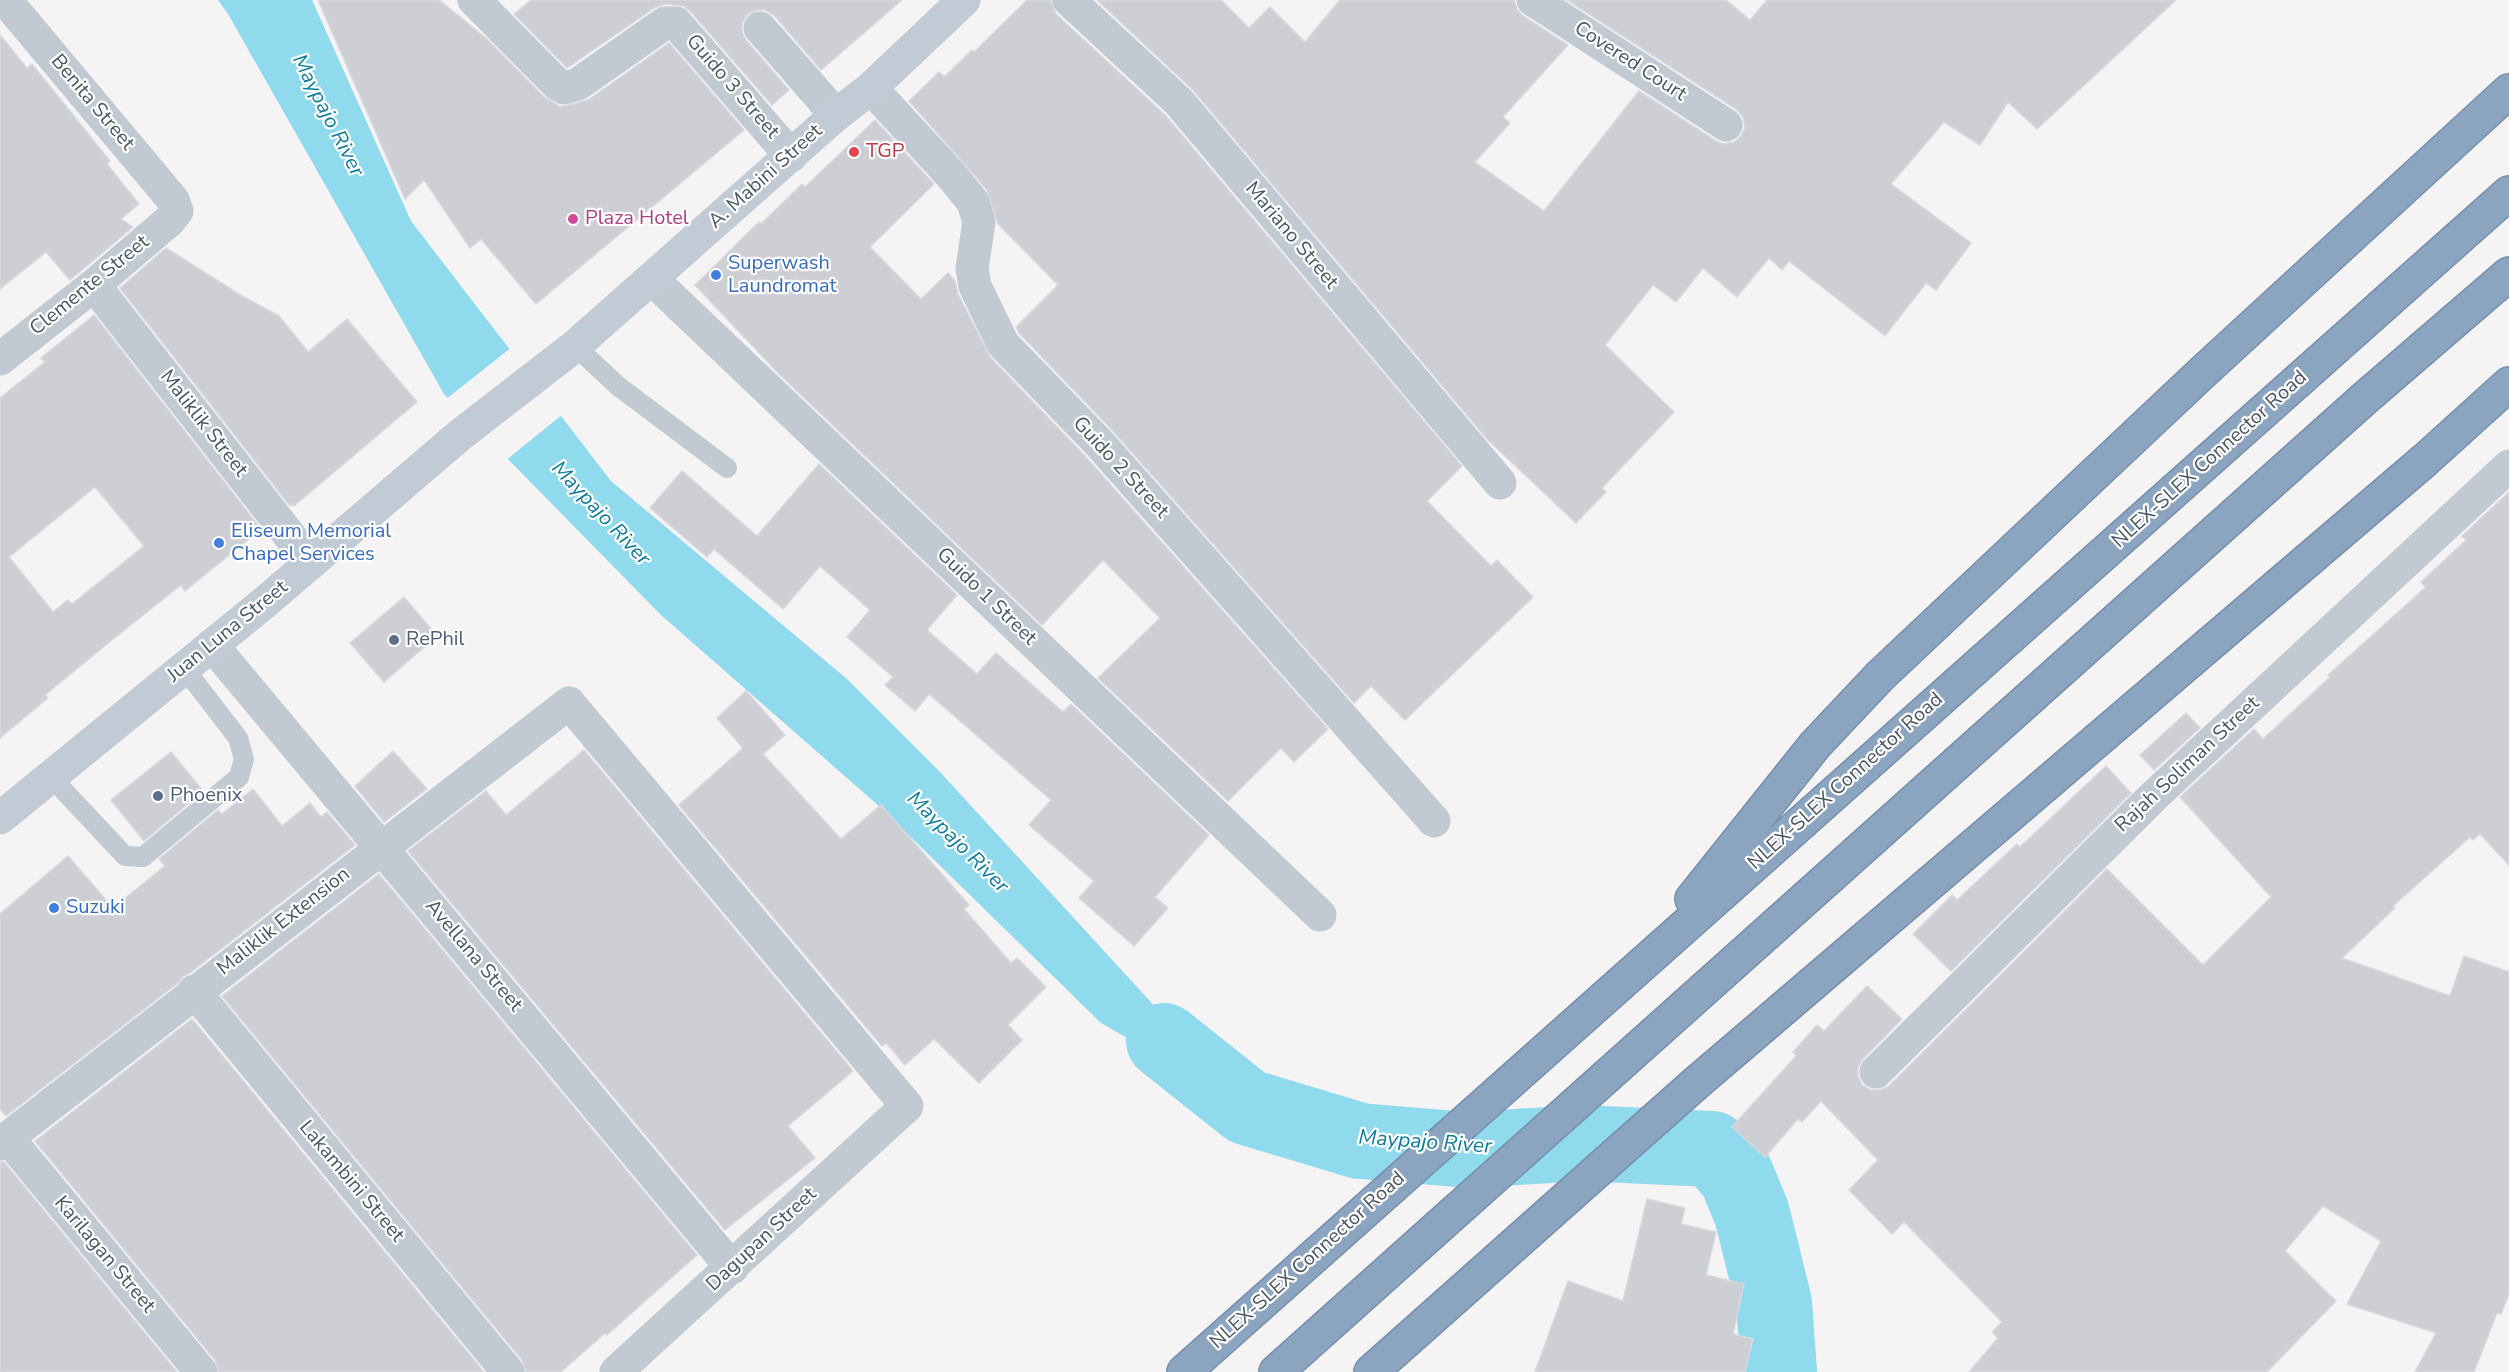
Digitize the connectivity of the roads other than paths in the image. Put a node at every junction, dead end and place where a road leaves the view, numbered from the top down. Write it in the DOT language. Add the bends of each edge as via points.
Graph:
graph roads {
  1 [pos="474,0"];
  2 [pos="964,0"];
  3 [pos="1069,0"];
  4 [pos="1533,0"];
  5 [pos="0,2"];
  6 [pos="760,28"];
  7 [pos="871,88"];
  8 [pos="2509,91"];
  9 [pos="836,115"];
  10 [pos="1726,125"];
  11 [pos="791,156"];
  12 [pos="2509,193"];
  13 [pos="177,212"];
  14 [pos="2509,274"];
  15 [pos="652,279"];
  16 [pos="94,285"];
  17 [pos="575,346"];
  18 [pos="0,359"];
  19 [pos="537,375"];
  20 [pos="2509,384"];
  21 [pos="2509,466"];
  22 [pos="727,468"];
  23 [pos="1500,483"];
  24 [pos="311,563"];
  25 [pos="212,645"];
  26 [pos="184,668"];
  27 [pos="51,777"];
  28 [pos="4,808"];
  29 [pos="1434,821"];
  30 [pos="382,847"];
  31 [pos="1320,915"];
  32 [pos="1634,970"];
  33 [pos="195,991"];
  34 [pos="1876,1072"];
  35 [pos="907,1106"];
  36 [pos="4,1141"];
  37 [pos="732,1268"];
  38 [pos="201,1372"];
  39 [pos="508,1372"];
  40 [pos="616,1372"];
  41 [pos="1184,1372"];
  42 [pos="1276,1372"];
  43 [pos="1371,1372"];
  1 -- 11 [label="street, Guido 3 Street" via="564,88 578,84 665,23 676,23"];
  2 -- 7 [label="main road, A. Mabini Street"];
  3 -- 23 [label="street, Mariano Street" via="1179,102"];
  4 -- 10 [label="street, Covered Court"];
  5 -- 13 [label="street, Benita Street" via="8,3 173,201"];
  6 -- 9 [label="street"];
  7 -- 9 [label="main road, A. Mabini Street"];
  7 -- 29 [label="street, Guido 2 Street" via="973,202 979,222 972,268 975,286 1003,344 1100,443"];
  8 -- 32 [label="highway" via="2197,377 1881,676 1815,745"];
  9 -- 11 [label="main road, A. Mabini Street"];
  11 -- 15 [label="main road, A. Mabini Street"];
  12 -- 32 [label="highway, NLEX-SLEX Connector Road"];
  13 -- 16 [label="street, Clemente Street"];
  14 -- 42 [label="highway" via="2356,406"];
  15 -- 17 [label="main road, A. Mabini Street"];
  15 -- 31 [label="street, Guido 1 Street"];
  16 -- 18 [label="street, Clemente Street"];
  16 -- 24 [label="street, Maliklik Street"];
  17 -- 19 [label="main road, A. Mabini Street"];
  17 -- 22 [label="lane" via="618,386"];
  19 -- 24 [label="main road, Juan Luna Street" via="460,435"];
  20 -- 43 [label="highway" via="2416,468 1695,1084"];
  21 -- 34 [label="street, Rajah Soliman Street" via="2155,795"];
  24 -- 25 [label="main road, Juan Luna Street"];
  25 -- 26 [label="main road, Juan Luna Street"];
  25 -- 30 [label="street, Avellana Street"];
  26 -- 27 [label="main road, Juan Luna Street"];
  26 -- 27 [label="lane" via="238,738 244,759 239,777 169,837 143,857 125,856"];
  27 -- 28 [label="main road, Juan Luna Street"];
  30 -- 33 [label="street, Maliklik Extension"];
  30 -- 35 [label="street, Maliklik Extension" via="569,703"];
  30 -- 37 [label="street, Avellana Street"];
  32 -- 41 [label="highway, NLEX-SLEX Connector Road"];
  33 -- 36 [label="street, Maliklik Extension"];
  33 -- 39 [label="street, Lakambini Street"];
  35 -- 37 [label="street, Dagupan Street"];
  36 -- 38 [label="street, Karilagan Street"];
  37 -- 40 [label="street, Dagupan Street"];
}
